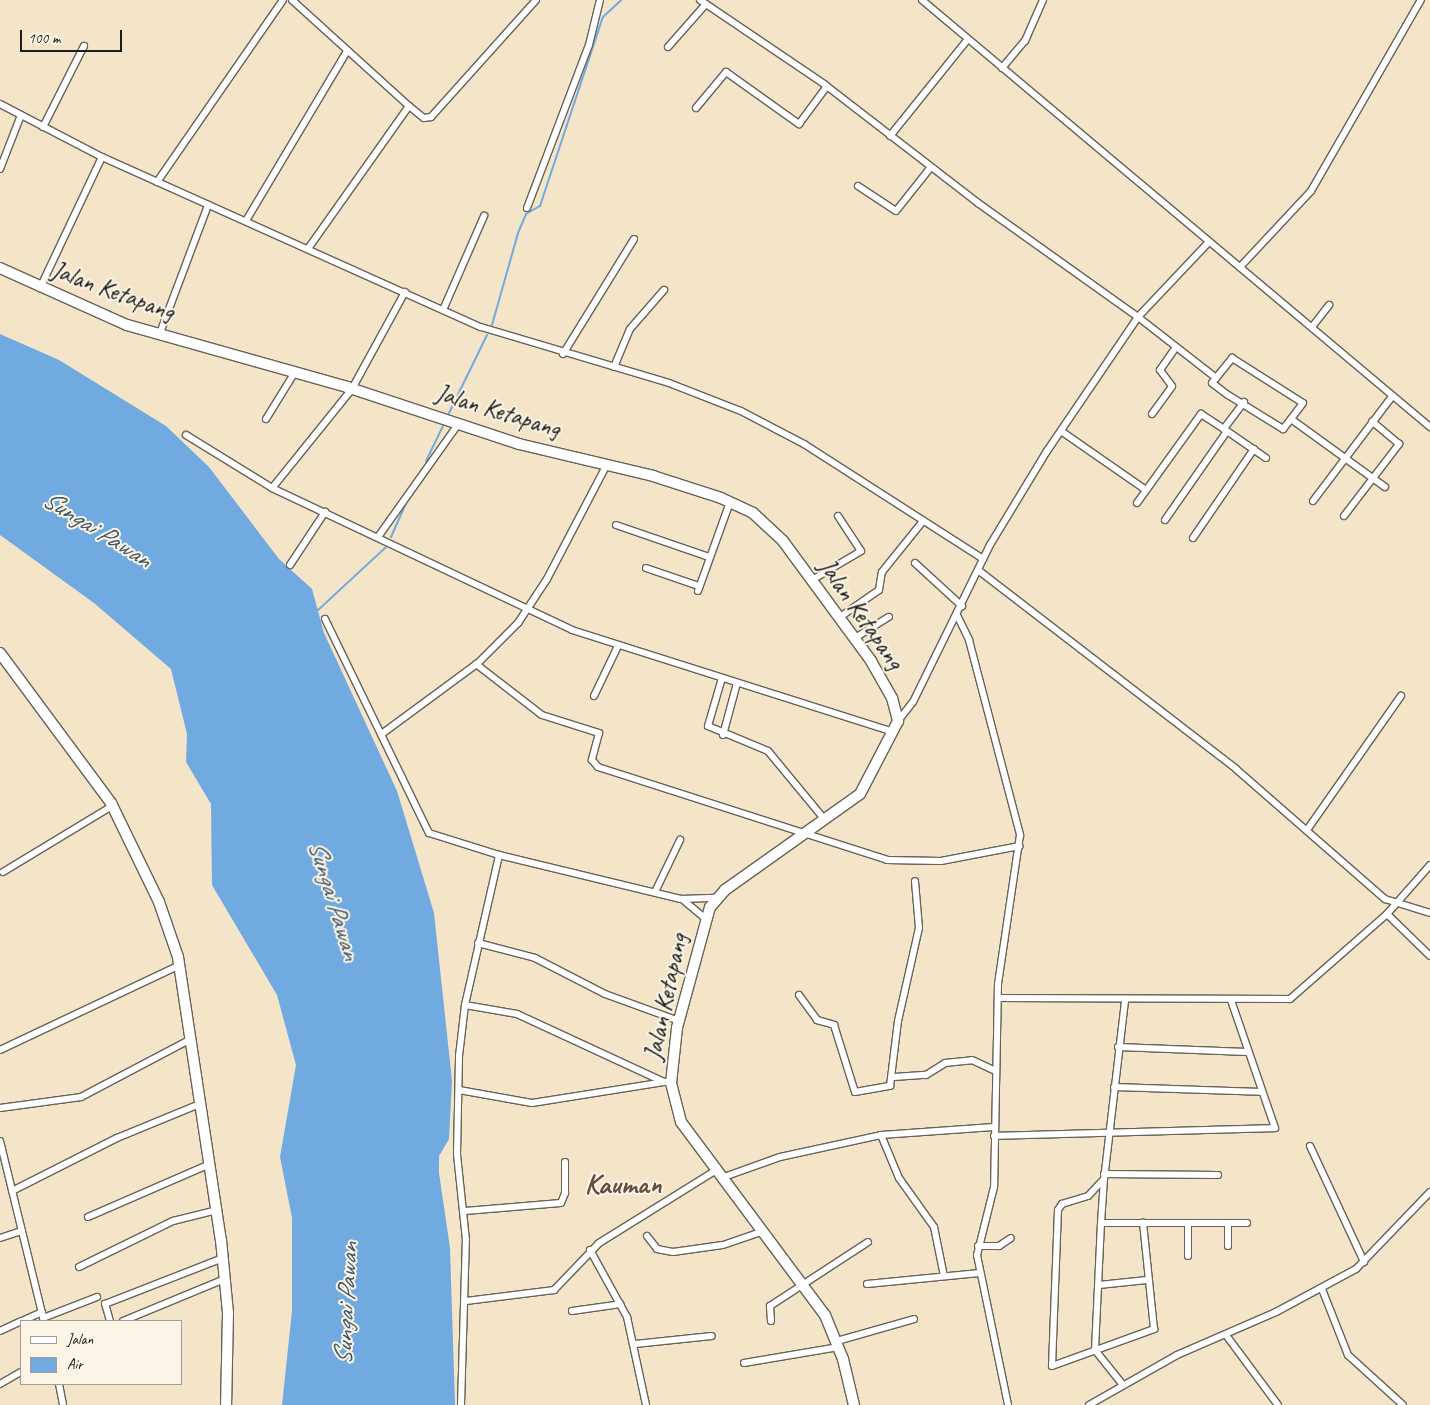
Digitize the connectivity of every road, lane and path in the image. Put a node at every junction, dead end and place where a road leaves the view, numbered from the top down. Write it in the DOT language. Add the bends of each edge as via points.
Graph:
graph roads {
  1 [pos="283,0"];
  2 [pos="292,0"];
  3 [pos="536,0"];
  4 [pos="700,0"];
  5 [pos="1044,0"];
  6 [pos="1421,0"];
  7 [pos="597,1"];
  8 [pos="926,1"];
  9 [pos="705,5"];
  10 [pos="968,39"];
  11 [pos="84,46"];
  12 [pos="668,47"];
  13 [pos="347,51"];
  14 [pos="1002,68"];
  15 [pos="827,86"];
  16 [pos="0,104"];
  17 [pos="409,106"];
  18 [pos="696,108"];
  19 [pos="21,116"];
  20 [pos="43,127"];
  21 [pos="890,136"];
  22 [pos="102,157"];
  23 [pos="931,167"];
  24 [pos="0,169"];
  25 [pos="157,182"];
  26 [pos="858,186"];
  27 [pos="208,205"];
  28 [pos="528,208"];
  29 [pos="484,216"];
  30 [pos="247,219"];
  31 [pos="634,238"];
  32 [pos="1207,244"];
  33 [pos="309,247"];
  34 [pos="1240,267"];
  35 [pos="0,268"];
  36 [pos="40,288"];
  37 [pos="664,290"];
  38 [pos="406,292"];
  39 [pos="1329,305"];
  40 [pos="443,310"];
  41 [pos="1138,317"];
  42 [pos="1312,327"];
  43 [pos="160,333"];
  44 [pos="1176,347"];
  45 [pos="563,354"];
  46 [pos="614,368"];
  47 [pos="296,372"];
  48 [pos="1216,378"];
  49 [pos="352,389"];
  50 [pos="1391,398"];
  51 [pos="1244,402"];
  52 [pos="1152,414"];
  53 [pos="266,419"];
  54 [pos="1291,419"];
  55 [pos="1372,420"];
  56 [pos="459,423"];
  57 [pos="1430,427"];
  58 [pos="1226,430"];
  59 [pos="1061,431"];
  60 [pos="186,435"];
  61 [pos="1254,449"];
  62 [pos="1342,457"];
  63 [pos="1266,458"];
  64 [pos="607,464"];
  65 [pos="1370,477"];
  66 [pos="1385,487"];
  67 [pos="272,488"];
  68 [pos="1146,490"];
  69 [pos="1313,501"];
  70 [pos="730,502"];
  71 [pos="1136,503"];
  72 [pos="325,512"];
  73 [pos="838,516"];
  74 [pos="1344,516"];
  75 [pos="1165,520"];
  76 [pos="923,521"];
  77 [pos="616,525"];
  78 [pos="378,537"];
  79 [pos="1192,538"];
  80 [pos="709,557"];
  81 [pos="983,559"];
  82 [pos="914,563"];
  83 [pos="290,565"];
  84 [pos="646,568"];
  85 [pos="978,570"];
  86 [pos="812,580"];
  87 [pos="962,606"];
  88 [pos="526,612"];
  89 [pos="957,615"];
  90 [pos="840,617"];
  91 [pos="889,617"];
  92 [pos="325,619"];
  93 [pos="855,638"];
  94 [pos="618,646"];
  95 [pos="0,653"];
  96 [pos="476,664"];
  97 [pos="722,678"];
  98 [pos="737,683"];
  99 [pos="594,696"];
  100 [pos="1401,696"];
  101 [pos="898,721"];
  102 [pos="893,732"];
  103 [pos="383,733"];
  104 [pos="723,735"];
  105 [pos="112,806"];
  106 [pos="825,820"];
  107 [pos="1307,830"];
  108 [pos="802,836"];
  109 [pos="680,840"];
  110 [pos="1020,846"];
  111 [pos="499,855"];
  112 [pos="1430,865"];
  113 [pos="3,872"];
  114 [pos="915,881"];
  115 [pos="655,892"];
  116 [pos="716,898"];
  117 [pos="681,899"];
  118 [pos="1397,904"];
  119 [pos="1430,913"];
  120 [pos="1387,914"];
  121 [pos="704,918"];
  122 [pos="478,943"];
  123 [pos="1430,956"];
  124 [pos="180,965"];
  125 [pos="799,994"];
  126 [pos="998,998"];
  127 [pos="1125,1000"];
  128 [pos="1231,1000"];
  129 [pos="465,1005"];
  130 [pos="679,1021"];
  131 [pos="190,1040"];
  132 [pos="1118,1047"];
  133 [pos="0,1050"];
  134 [pos="1247,1052"];
  135 [pos="996,1071"];
  136 [pos="894,1077"];
  137 [pos="667,1083"];
  138 [pos="1114,1087"];
  139 [pos="459,1090"];
  140 [pos="1262,1092"];
  141 [pos="200,1104"];
  142 [pos="0,1108"];
  143 [pos="994,1128"];
  144 [pos="880,1135"];
  145 [pos="994,1136"];
  146 [pos="1107,1136"];
  147 [pos="0,1140"];
  148 [pos="1310,1146"];
  149 [pos="564,1162"];
  150 [pos="210,1164"];
  151 [pos="721,1173"];
  152 [pos="1218,1175"];
  153 [pos="1104,1177"];
  154 [pos="12,1191"];
  155 [pos="1430,1192"];
  156 [pos="217,1210"];
  157 [pos="465,1211"];
  158 [pos="88,1217"];
  159 [pos="1143,1222"];
  160 [pos="1101,1223"];
  161 [pos="1188,1223"];
  162 [pos="1228,1223"];
  163 [pos="1247,1224"];
  164 [pos="766,1231"];
  165 [pos="22,1232"];
  166 [pos="646,1236"];
  167 [pos="0,1238"];
  168 [pos="1011,1238"];
  169 [pos="868,1242"];
  170 [pos="978,1246"];
  171 [pos="1228,1246"];
  172 [pos="590,1250"];
  173 [pos="1188,1256"];
  174 [pos="223,1258"];
  175 [pos="1364,1262"];
  176 [pos="79,1267"];
  177 [pos="979,1273"];
  178 [pos="944,1276"];
  179 [pos="225,1279"];
  180 [pos="1147,1280"];
  181 [pos="805,1284"];
  182 [pos="867,1284"];
  183 [pos="1099,1285"];
  184 [pos="1322,1289"];
  185 [pos="97,1297"];
  186 [pos="466,1301"];
  187 [pos="621,1304"];
  188 [pos="572,1311"];
  189 [pos="43,1317"];
  190 [pos="914,1319"];
  191 [pos="27,1320"];
  192 [pos="110,1320"];
  193 [pos="124,1320"];
  194 [pos="771,1321"];
  195 [pos="20,1322"];
  196 [pos="0,1332"];
  197 [pos="1226,1335"];
  198 [pos="712,1336"];
  199 [pos="635,1344"];
  200 [pos="838,1344"];
  201 [pos="1095,1350"];
  202 [pos="744,1363"];
  203 [pos="20,1373"];
  204 [pos="0,1384"];
  205 [pos="59,1385"];
  206 [pos="1123,1385"];
  207 [pos="63,1405"];
  208 [pos="226,1405"];
  209 [pos="462,1405"];
  210 [pos="646,1405"];
  211 [pos="854,1405"];
  212 [pos="1008,1405"];
  213 [pos="1089,1405"];
  214 [pos="1278,1405"];
  215 [pos="1403,1405"];
  1 -- 25 [label="street"];
  2 -- 13 [label="street"];
  3 -- 17 [label="street" via="431,117 424,118"];
  4 -- 9 [label="street"];
  5 -- 14 [label="street" via="1025,41"];
  6 -- 34 [label="street" via="1311,192"];
  7 -- 28 [label="street" via="589,44"];
  8 -- 10 [label="street"];
  9 -- 12 [label="street"];
  9 -- 15 [label="street"];
  10 -- 14 [label="street"];
  10 -- 21 [label="street"];
  11 -- 20 [label="street"];
  13 -- 17 [label="street"];
  13 -- 30 [label="street"];
  14 -- 32 [label="street"];
  15 -- 18 [label="street" via="798,124 726,72"];
  15 -- 21 [label="street"];
  16 -- 19 [label="street"];
  17 -- 33 [label="street"];
  19 -- 20 [label="street"];
  19 -- 24 [label="street"];
  20 -- 22 [label="street"];
  21 -- 23 [label="street"];
  22 -- 25 [label="street"];
  22 -- 36 [label="street"];
  23 -- 26 [label="street" via="896,211"];
  23 -- 41 [label="street"];
  25 -- 27 [label="street"];
  27 -- 30 [label="street"];
  27 -- 43 [label="street"];
  29 -- 40 [label="street"];
  30 -- 33 [label="street"];
  31 -- 45 [label="street"];
  32 -- 34 [label="street"];
  32 -- 41 [label="street"];
  33 -- 38 [label="street"];
  34 -- 42 [label="street"];
  35 -- 36 [label="main road, Jalan Ketapang"];
  36 -- 43 [label="main road, Jalan Ketapang" via="100,315"];
  37 -- 46 [label="street" via="630,329"];
  38 -- 40 [label="street"];
  38 -- 49 [label="street"];
  39 -- 42 [label="street"];
  40 -- 45 [label="street"];
  41 -- 44 [label="street"];
  41 -- 59 [label="street"];
  42 -- 50 [label="street"];
  43 -- 47 [label="main road, Jalan Ketapang"];
  44 -- 48 [label="street"];
  44 -- 52 [label="street" via="1160,370 1172,386"];
  45 -- 46 [label="street"];
  46 -- 76 [label="street" via="699,393 759,420"];
  47 -- 49 [label="main road, Jalan Ketapang"];
  47 -- 53 [label="street"];
  48 -- 51 [label="street" via="1212,383"];
  48 -- 54 [label="street" via="1232,358 1304,403"];
  49 -- 56 [label="main road, Jalan Ketapang"];
  49 -- 67 [label="street"];
  50 -- 55 [label="street"];
  50 -- 57 [label="street"];
  51 -- 54 [label="street" via="1283,429"];
  51 -- 58 [label="street"];
  54 -- 62 [label="street"];
  55 -- 62 [label="street"];
  55 -- 65 [label="street" via="1399,444"];
  56 -- 64 [label="main road, Jalan Ketapang"];
  56 -- 78 [label="street"];
  58 -- 61 [label="street"];
  58 -- 68 [label="street" via="1201,414"];
  58 -- 75 [label="street"];
  59 -- 68 [label="street"];
  59 -- 81 [label="street"];
  60 -- 67 [label="street"];
  61 -- 63 [label="street"];
  61 -- 79 [label="street"];
  62 -- 65 [label="street"];
  62 -- 69 [label="street"];
  64 -- 70 [label="main road, Jalan Ketapang"];
  64 -- 88 [label="street"];
  65 -- 66 [label="street"];
  65 -- 74 [label="street"];
  67 -- 72 [label="street"];
  68 -- 71 [label="street"];
  70 -- 80 [label="street"];
  70 -- 86 [label="main road, Jalan Ketapang" via="766,523"];
  72 -- 78 [label="street"];
  72 -- 83 [label="street"];
  73 -- 86 [label="street" via="861,551"];
  76 -- 81 [label="street"];
  76 -- 90 [label="street" via="882,572 879,590"];
  77 -- 80 [label="street"];
  78 -- 88 [label="street"];
  80 -- 84 [label="street" via="698,588"];
  81 -- 85 [label="street"];
  82 -- 87 [label="street"];
  85 -- 87 [label="street"];
  85 -- 107 [label="street" via="1174,719"];
  86 -- 90 [label="main road, Jalan Ketapang"];
  87 -- 89 [label="street"];
  88 -- 94 [label="street"];
  88 -- 96 [label="street"];
  89 -- 101 [label="street"];
  89 -- 110 [label="street" via="966,630 990,732 1012,792"];
  90 -- 93 [label="main road, Jalan Ketapang"];
  91 -- 93 [label="street"];
  92 -- 103 [label="street"];
  93 -- 101 [label="main road, Jalan Ketapang" via="890,692"];
  94 -- 97 [label="street"];
  94 -- 99 [label="street"];
  95 -- 105 [label="main road"];
  96 -- 103 [label="street"];
  96 -- 108 [label="street" via="542,715 599,733 592,760 598,768 732,808"];
  97 -- 98 [label="street"];
  97 -- 104 [label="street" via="708,722"];
  98 -- 102 [label="street"];
  98 -- 104 [label="street"];
  100 -- 107 [label="street"];
  101 -- 102 [label="main road, Jalan Ketapang"];
  102 -- 106 [label="main road, Jalan Ketapang" via="868,784"];
  103 -- 111 [label="street" via="425,830"];
  104 -- 106 [label="street" via="768,750"];
  105 -- 113 [label="street"];
  105 -- 124 [label="main road" via="159,902"];
  106 -- 108 [label="main road, Jalan Ketapang"];
  107 -- 118 [label="street" via="1378,893"];
  108 -- 110 [label="street" via="912,862"];
  108 -- 116 [label="main road, Jalan Ketapang"];
  109 -- 115 [label="street"];
  110 -- 126 [label="street"];
  111 -- 115 [label="street"];
  111 -- 122 [label="street"];
  112 -- 118 [label="street"];
  114 -- 136 [label="street" via="919,928 898,1021"];
  115 -- 117 [label="street"];
  116 -- 117 [label="street"];
  116 -- 121 [label="main road, Jalan Ketapang"];
  117 -- 121 [label="street"];
  118 -- 119 [label="street"];
  118 -- 120 [label="street"];
  120 -- 123 [label="street"];
  120 -- 128 [label="street" via="1296,996"];
  121 -- 130 [label="main road, Jalan Ketapang"];
  122 -- 129 [label="street"];
  122 -- 130 [label="street" via="536,958 605,994"];
  124 -- 131 [label="main road"];
  124 -- 133 [label="street"];
  125 -- 136 [label="street" via="817,1020 834,1025 855,1092 887,1088"];
  126 -- 127 [label="street"];
  126 -- 135 [label="street"];
  127 -- 128 [label="street"];
  127 -- 132 [label="street"];
  128 -- 134 [label="street"];
  129 -- 137 [label="street" via="517,1014"];
  129 -- 139 [label="street"];
  130 -- 137 [label="main road, Jalan Ketapang"];
  131 -- 141 [label="main road"];
  131 -- 142 [label="street" via="81,1097"];
  132 -- 134 [label="street"];
  132 -- 138 [label="street"];
  134 -- 140 [label="street"];
  135 -- 136 [label="street" via="972,1060 945,1063 926,1075"];
  135 -- 143 [label="street"];
  137 -- 139 [label="street" via="532,1102"];
  137 -- 151 [label="main road, Jalan Ketapang" via="682,1122"];
  138 -- 140 [label="street"];
  138 -- 146 [label="street"];
  139 -- 157 [label="street" via="458,1154"];
  140 -- 146 [label="street" via="1276,1124 1270,1130"];
  141 -- 150 [label="main road"];
  141 -- 154 [label="street" via="116,1138"];
  143 -- 144 [label="street"];
  143 -- 145 [label="street"];
  144 -- 151 [label="street"];
  144 -- 178 [label="street" via="899,1178 934,1227"];
  145 -- 146 [label="street"];
  145 -- 170 [label="street" via="994,1187"];
  146 -- 153 [label="street"];
  147 -- 154 [label="street"];
  148 -- 175 [label="street"];
  149 -- 157 [label="street" via="566,1193 561,1203"];
  150 -- 156 [label="main road"];
  150 -- 158 [label="street"];
  151 -- 164 [label="main road, Jalan Ketapang"];
  151 -- 172 [label="street"];
  152 -- 153 [label="street"];
  153 -- 160 [label="street"];
  153 -- 201 [label="street" via="1088,1196 1062,1204 1058,1210 1050,1364"];
  154 -- 165 [label="street"];
  155 -- 175 [label="street"];
  156 -- 174 [label="main road"];
  156 -- 176 [label="street" via="173,1221"];
  157 -- 186 [label="street"];
  159 -- 160 [label="street"];
  159 -- 161 [label="street"];
  159 -- 180 [label="street"];
  160 -- 183 [label="street"];
  161 -- 162 [label="street"];
  161 -- 173 [label="street"];
  162 -- 163 [label="street"];
  162 -- 171 [label="street"];
  164 -- 166 [label="street" via="729,1244 673,1252 657,1249"];
  164 -- 181 [label="main road, Jalan Ketapang"];
  165 -- 167 [label="street"];
  165 -- 189 [label="street"];
  168 -- 170 [label="street" via="999,1246"];
  169 -- 181 [label="street"];
  170 -- 177 [label="street"];
  172 -- 186 [label="street" via="554,1290"];
  172 -- 187 [label="street"];
  174 -- 179 [label="main road"];
  174 -- 192 [label="street" via="105,1304"];
  175 -- 184 [label="street"];
  177 -- 178 [label="street"];
  177 -- 212 [label="street"];
  178 -- 182 [label="street"];
  179 -- 193 [label="street"];
  179 -- 208 [label="main road"];
  180 -- 183 [label="street"];
  180 -- 201 [label="street" via="1154,1329"];
  181 -- 194 [label="street" via="769,1307"];
  181 -- 200 [label="main road, Jalan Ketapang"];
  183 -- 201 [label="street"];
  184 -- 197 [label="street"];
  184 -- 215 [label="street" via="1348,1355"];
  185 -- 189 [label="street"];
  186 -- 209 [label="street"];
  187 -- 188 [label="street"];
  187 -- 199 [label="street"];
  189 -- 191 [label="street"];
  190 -- 200 [label="street"];
  195 -- 196 [label="street"];
  197 -- 206 [label="street"];
  197 -- 214 [label="street"];
  198 -- 199 [label="street"];
  199 -- 210 [label="street"];
  200 -- 202 [label="street"];
  200 -- 211 [label="main road, Jalan Ketapang"];
  201 -- 206 [label="street"];
  203 -- 204 [label="street"];
  205 -- 207 [label="street"];
  206 -- 213 [label="street"];
}
